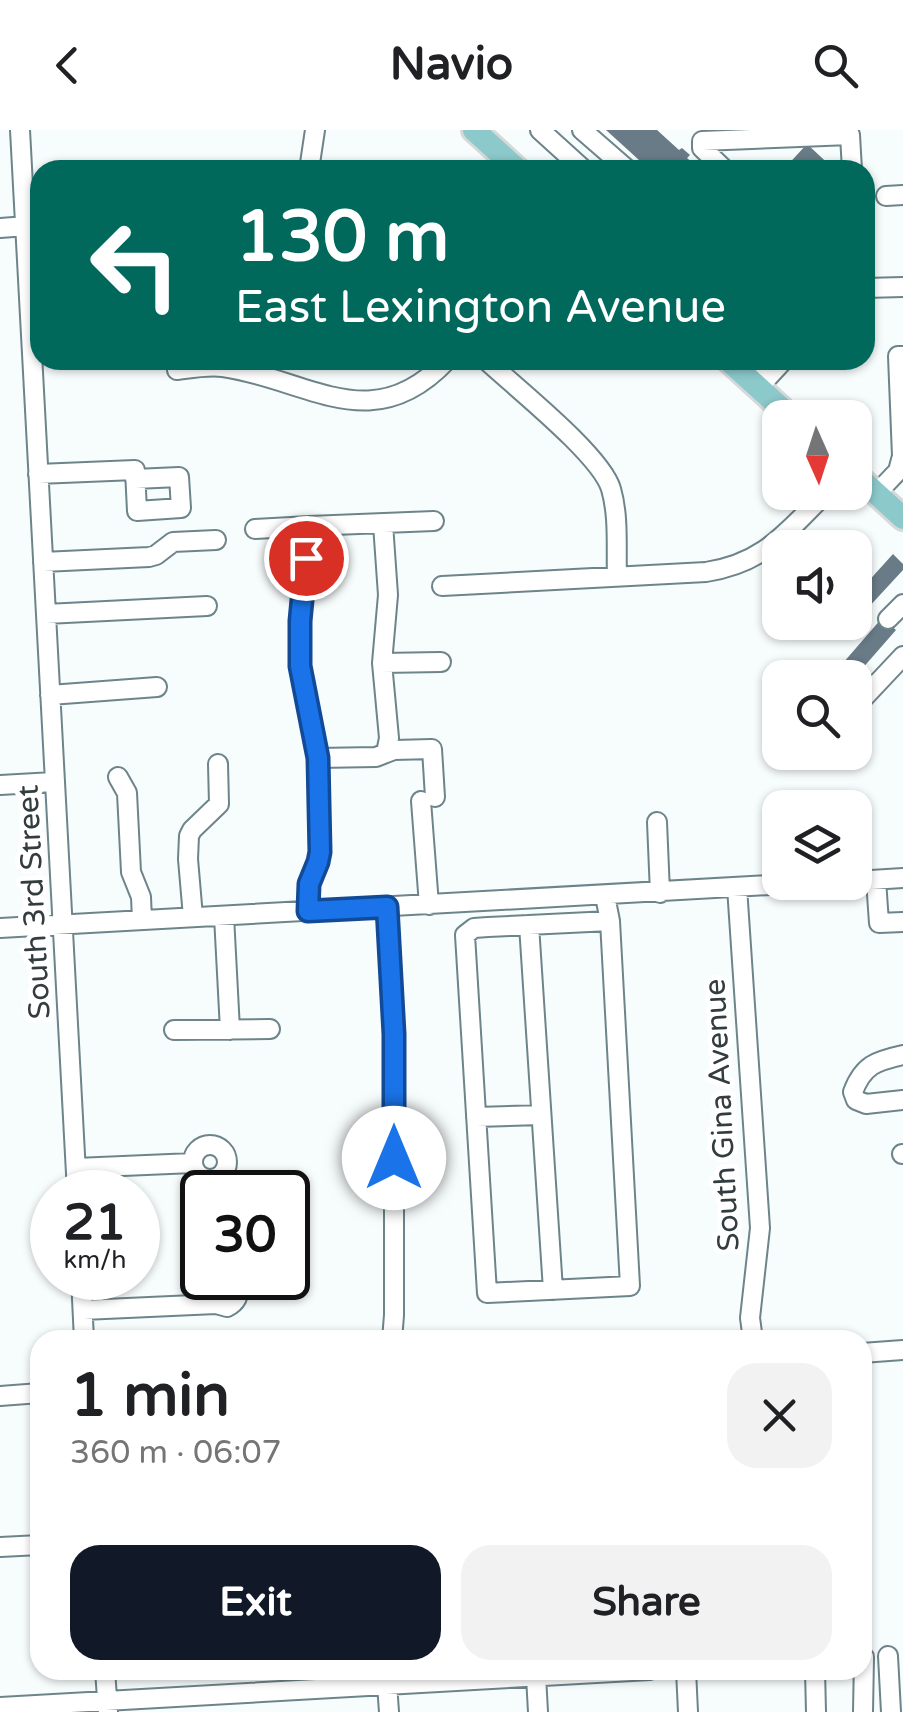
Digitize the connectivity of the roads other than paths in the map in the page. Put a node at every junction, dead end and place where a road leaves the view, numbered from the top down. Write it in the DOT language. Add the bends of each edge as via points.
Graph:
graph roads {
  1 [pos="315,130"];
  2 [pos="475,130"];
  3 [pos="540,130"];
  4 [pos="582,130"];
  5 [pos="20,134"];
  6 [pos="0,138"];
  7 [pos="310,160"];
  8 [pos="507,160"];
  9 [pos="573,160"];
  10 [pos="616,160"];
  11 [pos="714,160"];
  12 [pos="851,160"];
  13 [pos="30,205"];
  14 [pos="30,226"];
  15 [pos="0,228"];
  16 [pos="903,287"];
  17 [pos="875,288"];
  18 [pos="903,356"];
  19 [pos="36,370"];
  20 [pos="235,370"];
  21 [pos="438,370"];
  22 [pos="497,370"];
  23 [pos="739,370"];
  24 [pos="759,370"];
  25 [pos="770,370"];
  26 [pos="753,382"];
  27 [pos="772,400"];
  28 [pos="38,474"];
  29 [pos="135,478"];
  30 [pos="872,490"];
  31 [pos="876,494"];
  32 [pos="808,510"];
  33 [pos="903,518"];
  34 [pos="434,521"];
  35 [pos="383,524"];
  36 [pos="309,526"];
  37 [pos="255,529"];
  38 [pos="216,540"];
  39 [pos="43,562"];
  40 [pos="617,576"];
  41 [pos="442,586"];
  42 [pos="903,604"];
  43 [pos="207,606"];
  44 [pos="46,614"];
  45 [pos="888,619"];
  46 [pos="903,656"];
  47 [pos="441,662"];
  48 [pos="382,663"];
  49 [pos="157,688"];
  50 [pos="872,689"];
  51 [pos="50,694"];
  52 [pos="386,752"];
  53 [pos="318,758"];
  54 [pos="218,764"];
  55 [pos="118,777"];
  56 [pos="54,782"];
  57 [pos="0,785"];
  58 [pos="657,822"];
  59 [pos="903,878"];
  60 [pos="872,880"];
  61 [pos="876,880"];
  62 [pos="762,886"];
  63 [pos="737,888"];
  64 [pos="660,893"];
  65 [pos="605,896"];
  66 [pos="429,905"];
  67 [pos="387,907"];
  68 [pos="308,911"];
  69 [pos="224,916"];
  70 [pos="194,917"];
  71 [pos="142,920"];
  72 [pos="610,920"];
  73 [pos="903,922"];
  74 [pos="62,924"];
  75 [pos="529,925"];
  76 [pos="0,928"];
  77 [pos="270,1029"];
  78 [pos="174,1030"];
  79 [pos="230,1030"];
  80 [pos="903,1056"];
  81 [pos="903,1100"];
  82 [pos="542,1115"];
  83 [pos="476,1117"];
  84 [pos="193,1163"];
  85 [pos="76,1170"];
  86 [pos="552,1290"];
  87 [pos="82,1300"];
  88 [pos="216,1304"];
  89 [pos="82,1310"];
  90 [pos="83,1330"];
  91 [pos="393,1330"];
  92 [pos="752,1330"];
  93 [pos="903,1350"];
  94 [pos="872,1352"];
  95 [pos="30,1394"];
  96 [pos="0,1396"];
  97 [pos="30,1545"];
  98 [pos="0,1547"];
  99 [pos="896,1655"];
  100 [pos="105,1680"];
  101 [pos="462,1680"];
  102 [pos="536,1680"];
  103 [pos="686,1680"];
  104 [pos="816,1680"];
  105 [pos="863,1680"];
  106 [pos="387,1684"];
  107 [pos="247,1692"];
  108 [pos="0,1706"];
  109 [pos="107,1706"];
  110 [pos="248,1712"];
  111 [pos="389,1712"];
  112 [pos="538,1712"];
  113 [pos="688,1712"];
  114 [pos="816,1712"];
  115 [pos="862,1712"];
  116 [pos="892,1712"];
  1 -- 7 [label="street"];
  2 -- 8 [label="main road"];
  3 -- 9 [label="street"];
  4 -- 10 [label="street"];
  5 -- 6 [label="street"];
  5 -- 13 [label="street, South 3rd Street"];
  11 -- 12 [label="street" via="702,142 850,135"];
  14 -- 15 [label="street"];
  16 -- 17 [label="street"];
  18 -- 31 [label="street" via="902,456 898,471"];
  19 -- 28 [label="street, South 3rd Street"];
  20 -- 21 [label="street" via="365,401 412,389"];
  22 -- 40 [label="street" via="594,458 611,486"];
  23 -- 26 [label="main road"];
  24 -- 26 [label="street"];
  25 -- 26 [label="street"];
  26 -- 27 [label="main road"];
  28 -- 29 [label="street" via="135,470"];
  28 -- 39 [label="street, South 3rd Street"];
  30 -- 31 [label="main road"];
  31 -- 33 [label="main road"];
  32 -- 40 [label="street" via="769,548 728,569"];
  34 -- 35 [label="street"];
  35 -- 36 [label="street"];
  35 -- 48 [label="street" via="388,595"];
  36 -- 37 [label="street"];
  36 -- 53 [label="street" via="300,666"];
  38 -- 39 [label="street" via="173,542 149,557"];
  39 -- 44 [label="street, South 3rd Street"];
  40 -- 41 [label="street"];
  42 -- 45 [label="street"];
  43 -- 44 [label="street"];
  44 -- 51 [label="street, South 3rd Street"];
  46 -- 50 [label="street"];
  47 -- 48 [label="street"];
  48 -- 52 [label="street"];
  49 -- 51 [label="street"];
  51 -- 56 [label="street, South 3rd Street"];
  52 -- 53 [label="street"];
  52 -- 66 [label="street" via="432,749"];
  53 -- 68 [label="street" via="320,852"];
  54 -- 70 [label="street" via="220,804 192,830 188,846"];
  55 -- 71 [label="street" via="127,793 131,872"];
  56 -- 57 [label="street"];
  56 -- 74 [label="street, South 3rd Street"];
  58 -- 64 [label="street"];
  59 -- 61 [label="street"];
  60 -- 61 [label="street"];
  61 -- 73 [label="street" via="879,923"];
  62 -- 63 [label="street"];
  63 -- 64 [label="street"];
  63 -- 92 [label="street, South Gina Avenue" via="760,1228"];
  64 -- 65 [label="street"];
  65 -- 66 [label="street"];
  65 -- 72 [label="street"];
  66 -- 67 [label="street"];
  67 -- 68 [label="street"];
  67 -- 91 [label="street" via="394,1034"];
  68 -- 69 [label="street"];
  69 -- 70 [label="street"];
  69 -- 79 [label="street"];
  70 -- 71 [label="street"];
  71 -- 74 [label="street"];
  72 -- 75 [label="street"];
  72 -- 86 [label="street" via="630,1286"];
  74 -- 76 [label="street"];
  74 -- 85 [label="street, South 3rd Street"];
  75 -- 82 [label="street"];
  75 -- 83 [label="street" via="474,928 465,936"];
  77 -- 79 [label="street"];
  78 -- 79 [label="street"];
  80 -- 81 [label="street" via="870,1066 852,1092 866,1104"];
  82 -- 83 [label="street"];
  82 -- 86 [label="street"];
  83 -- 86 [label="street" via="487,1294"];
  84 -- 85 [label="street"];
  87 -- 89 [label="street"];
  88 -- 89 [label="street"];
  89 -- 90 [label="street"];
  93 -- 94 [label="street"];
  95 -- 96 [label="street"];
  97 -- 98 [label="street"];
  99 -- 116 [label="street"];
  100 -- 109 [label="street"];
  101 -- 106 [label="street"];
  102 -- 112 [label="street"];
  103 -- 113 [label="street"];
  104 -- 114 [label="street"];
  105 -- 115 [label="street"];
  106 -- 107 [label="street"];
  106 -- 111 [label="street"];
  107 -- 109 [label="street"];
  107 -- 110 [label="street"];
  108 -- 109 [label="street"];
}
